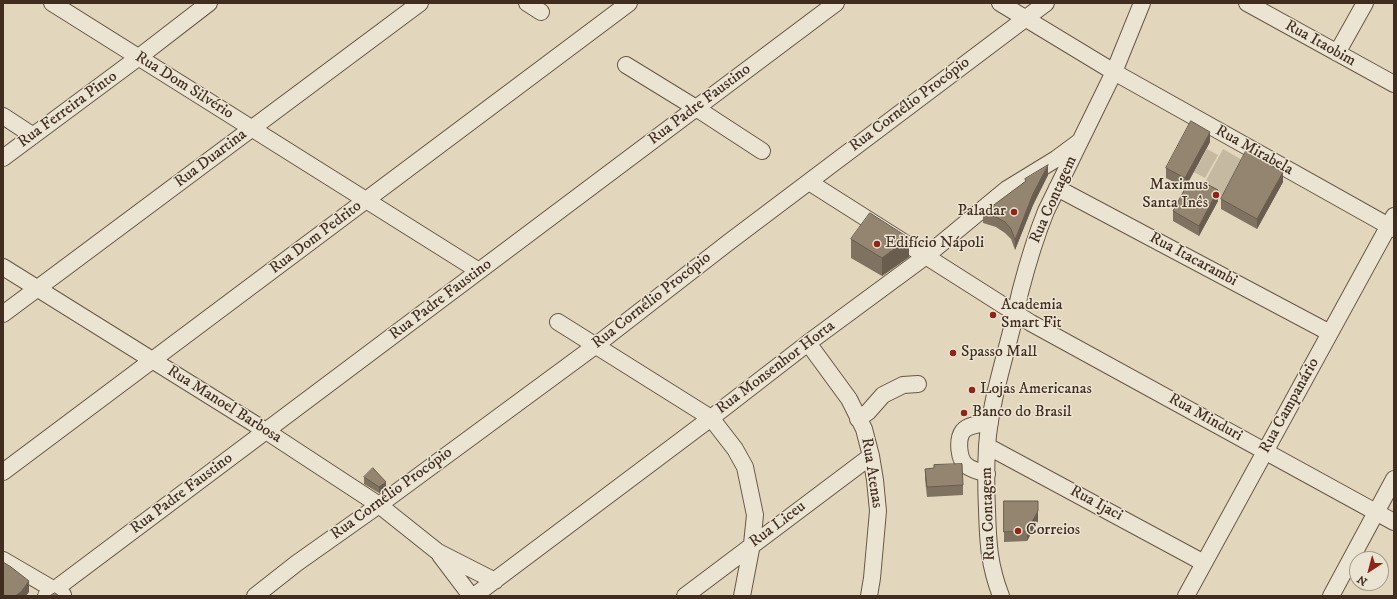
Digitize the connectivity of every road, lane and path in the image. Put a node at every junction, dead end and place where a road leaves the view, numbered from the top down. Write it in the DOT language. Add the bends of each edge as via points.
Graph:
graph roads {
  1 [pos="52,3"];
  2 [pos="209,3"];
  3 [pos="420,3"];
  4 [pos="527,3"];
  5 [pos="629,3"];
  6 [pos="836,3"];
  7 [pos="1000,3"];
  8 [pos="1046,3"];
  9 [pos="1142,3"];
  10 [pos="1247,3"];
  11 [pos="1365,3"];
  12 [pos="541,12"];
  13 [pos="1024,19"];
  14 [pos="1337,53"];
  15 [pos="139,57"];
  16 [pos="626,65"];
  17 [pos="1114,72"];
  18 [pos="1394,84"];
  19 [pos="696,108"];
  20 [pos="3,116"];
  21 [pos="252,128"];
  22 [pos="32,135"];
  23 [pos="1080,142"];
  24 [pos="762,152"];
  25 [pos="3,158"];
  26 [pos="809,182"];
  27 [pos="1057,188"];
  28 [pos="366,200"];
  29 [pos="1392,224"];
  30 [pos="926,256"];
  31 [pos="3,267"];
  32 [pos="479,271"];
  33 [pos="37,289"];
  34 [pos="1016,313"];
  35 [pos="3,314"];
  36 [pos="558,322"];
  37 [pos="1330,333"];
  38 [pos="808,343"];
  39 [pos="594,346"];
  40 [pos="152,360"];
  41 [pos="918,384"];
  42 [pos="711,418"];
  43 [pos="858,419"];
  44 [pos="990,423"];
  45 [pos="266,431"];
  46 [pos="987,446"];
  47 [pos="1266,451"];
  48 [pos="871,456"];
  49 [pos="3,472"];
  50 [pos="987,474"];
  51 [pos="1394,479"];
  52 [pos="379,505"];
  53 [pos="1376,513"];
  54 [pos="1394,522"];
  55 [pos="752,544"];
  56 [pos="438,552"];
  57 [pos="3,560"];
  58 [pos="1204,563"];
  59 [pos="495,581"];
  60 [pos="55,594"];
  61 [pos="255,596"];
  62 [pos="472,596"];
  63 [pos="685,596"];
  64 [pos="742,596"];
  65 [pos="868,596"];
  66 [pos="1002,596"];
  67 [pos="1186,596"];
  68 [pos="1331,596"];
  1 -- 15 [label="street, Rua Dom Silvério"];
  2 -- 15 [label="street, Rua Ferreira Pinto"];
  3 -- 21 [label="street, Rua Duartina"];
  4 -- 12 [label="street"];
  5 -- 28 [label="street, Rua Dom Pedrito"];
  6 -- 19 [label="street, Rua Padre Faustino"];
  7 -- 13 [label="street, Rua Mirabela"];
  8 -- 13 [label="street, Rua Cornélio Procópio"];
  9 -- 17 [label="street, Rua Contagem"];
  10 -- 14 [label="street, Rua Itaobim"];
  11 -- 14 [label="street"];
  13 -- 17 [label="street, Rua Mirabela"];
  13 -- 26 [label="street, Rua Cornélio Procópio"];
  14 -- 18 [label="street, Rua Itaobim"];
  15 -- 21 [label="street, Rua Dom Silvério"];
  15 -- 22 [label="street, Rua Ferreira Pinto"];
  16 -- 19 [label="street"];
  17 -- 23 [label="street, Rua Contagem"];
  17 -- 29 [label="street, Rua Mirabela"];
  19 -- 24 [label="street"];
  19 -- 32 [label="street, Rua Padre Faustino"];
  20 -- 22 [label="street"];
  21 -- 28 [label="street, Rua Dom Silvério"];
  21 -- 33 [label="street, Rua Duartina"];
  22 -- 25 [label="street, Rua Ferreira Pinto"];
  23 -- 27 [label="street, Rua Contagem"];
  23 -- 30 [label="street, Rua Monsenhor Horta" via="1007,189"];
  26 -- 30 [label="street, Rua Minduri"];
  26 -- 39 [label="street, Rua Cornélio Procópio"];
  27 -- 34 [label="street, Rua Contagem" via="1037,233"];
  27 -- 37 [label="street, Rua Itacarambi"];
  28 -- 32 [label="street, Rua Dom Silvério"];
  28 -- 40 [label="street, Rua Dom Pedrito"];
  29 -- 37 [label="street, Rua Campanário"];
  30 -- 34 [label="street, Rua Minduri"];
  30 -- 38 [label="street, Rua Monsenhor Horta"];
  31 -- 33 [label="street, Rua Manoel Barbosa"];
  32 -- 45 [label="street, Rua Padre Faustino"];
  33 -- 35 [label="street, Rua Duartina"];
  33 -- 40 [label="street, Rua Manoel Barbosa"];
  34 -- 44 [label="street, Rua Contagem"];
  34 -- 47 [label="street, Rua Minduri"];
  36 -- 39 [label="street"];
  37 -- 47 [label="street, Rua Campanário"];
  38 -- 42 [label="street, Rua Monsenhor Horta"];
  38 -- 43 [label="street, Rua Atenas" via="848,399"];
  39 -- 42 [label="street"];
  39 -- 52 [label="street, Rua Cornélio Procópio"];
  40 -- 45 [label="street, Rua Manoel Barbosa"];
  40 -- 49 [label="street, Rua Dom Pedrito"];
  41 -- 43 [label="street" via="903,385 883,394 868,412"];
  42 -- 55 [label="street" via="735,449 745,467 755,515"];
  42 -- 59 [label="street, Rua Monsenhor Horta"];
  43 -- 48 [label="street, Rua Atenas" via="864,429"];
  44 -- 46 [label="street, Rua Contagem"];
  44 -- 50 [label="street" via="967,428 963,431 960,441 964,464 968,468"];
  45 -- 52 [label="street, Rua Manoel Barbosa"];
  45 -- 60 [label="street, Rua Padre Faustino"];
  46 -- 50 [label="street, Rua Contagem"];
  46 -- 58 [label="street, Rua Ijaci"];
  47 -- 53 [label="street, Rua Minduri"];
  47 -- 58 [label="street, Rua Campanário"];
  48 -- 55 [label="street, Rua Liceu"];
  48 -- 65 [label="street, Rua Atenas" via="878,511"];
  50 -- 66 [label="street, Rua Contagem" via="990,560 994,579"];
  51 -- 53 [label="street"];
  52 -- 56 [label="street, Rua Manoel Barbosa"];
  52 -- 61 [label="street, Rua Cornélio Procópio"];
  53 -- 54 [label="street, Rua Minduri"];
  53 -- 68 [label="street"];
  55 -- 63 [label="street, Rua Liceu"];
  55 -- 64 [label="street"];
  56 -- 59 [label="street, Rua Manoel Barbosa"];
  56 -- 62 [label="street, Rua Manoel Barbosa"];
  57 -- 60 [label="street"];
  58 -- 67 [label="street, Rua Campanário"];
  59 -- 62 [label="street, Rua Monsenhor Horta"];
}
